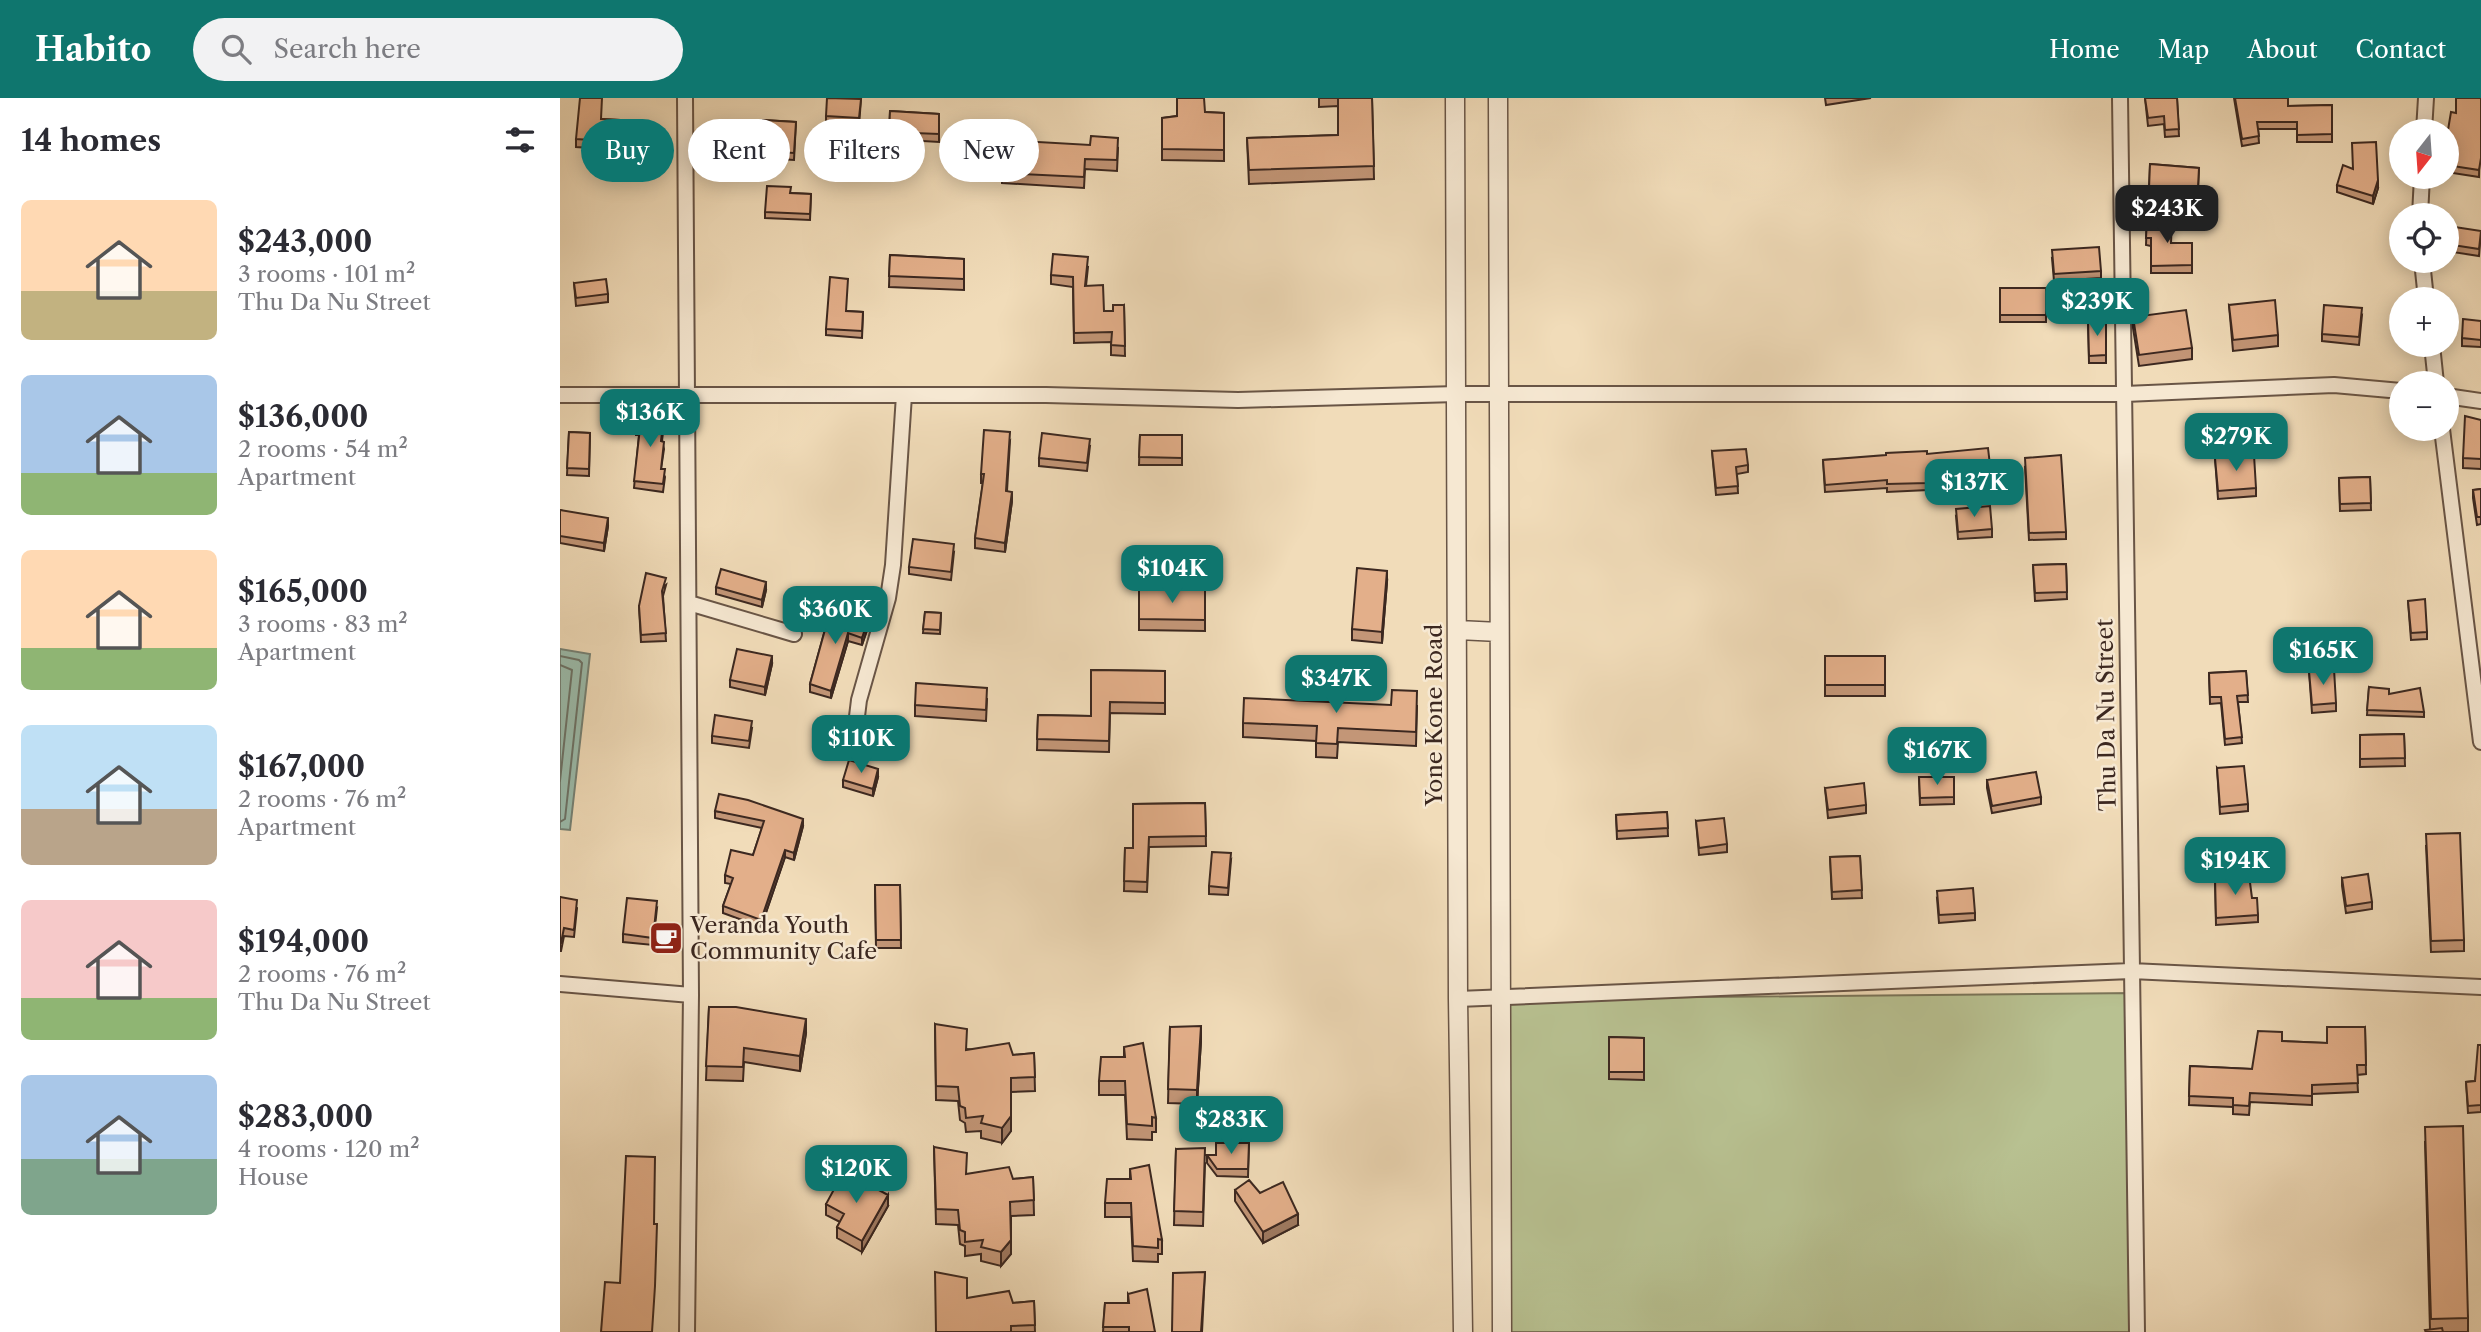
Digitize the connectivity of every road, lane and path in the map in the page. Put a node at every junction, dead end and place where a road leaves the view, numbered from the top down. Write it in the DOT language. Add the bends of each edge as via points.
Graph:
graph roads {
  1 [pos="685,98"];
  2 [pos="1455,98"];
  3 [pos="1498,98"];
  4 [pos="2120,98"];
  5 [pos="2426,98"];
  6 [pos="2425,119"];
  7 [pos="2389,390"];
  8 [pos="1457,394"];
  9 [pos="1498,394"];
  10 [pos="2125,394"];
  11 [pos="560,395"];
  12 [pos="687,396"];
  13 [pos="904,396"];
  14 [pos="2459,398"];
  15 [pos="2481,401"];
  16 [pos="2443,441"];
  17 [pos="689,603"];
  18 [pos="1458,631"];
  19 [pos="1499,632"];
  20 [pos="794,634"];
  21 [pos="2481,742"];
  22 [pos="853,749"];
  23 [pos="2131,971"];
  24 [pos="560,984"];
  25 [pos="2481,988"];
  26 [pos="691,995"];
  27 [pos="1458,999"];
  28 [pos="1500,999"];
  29 [pos="687,1332"];
  30 [pos="1463,1332"];
  31 [pos="1502,1332"];
  32 [pos="2137,1332"];
  1 -- 12 [label="street"];
  2 -- 8 [label="street, Yone Kone Road"];
  3 -- 9 [label="street"];
  4 -- 10 [label="street, Thu Da Nu Street"];
  5 -- 6 [label="street"];
  7 -- 10 [label="street" via="2334,384"];
  8 -- 9 [label="street"];
  8 -- 13 [label="street" via="1238,400"];
  8 -- 18 [label="street, Yone Kone Road"];
  9 -- 10 [label="street"];
  9 -- 19 [label="street"];
  10 -- 23 [label="street, Thu Da Nu Street"];
  11 -- 12 [label="street"];
  12 -- 13 [label="street"];
  12 -- 17 [label="street"];
  13 -- 22 [label="street" via="893,565 859,699"];
  14 -- 15 [label="street"];
  16 -- 21 [label="street"];
  17 -- 20 [label="street"];
  17 -- 26 [label="street"];
  18 -- 19 [label="street"];
  18 -- 27 [label="street, Yone Kone Road"];
  19 -- 28 [label="street"];
  23 -- 25 [label="street"];
  23 -- 28 [label="street"];
  23 -- 32 [label="street, Thu Da Nu Street"];
  24 -- 26 [label="street"];
  26 -- 29 [label="street"];
  27 -- 28 [label="street"];
  27 -- 30 [label="street, Yone Kone Road"];
  28 -- 31 [label="street"];
}
